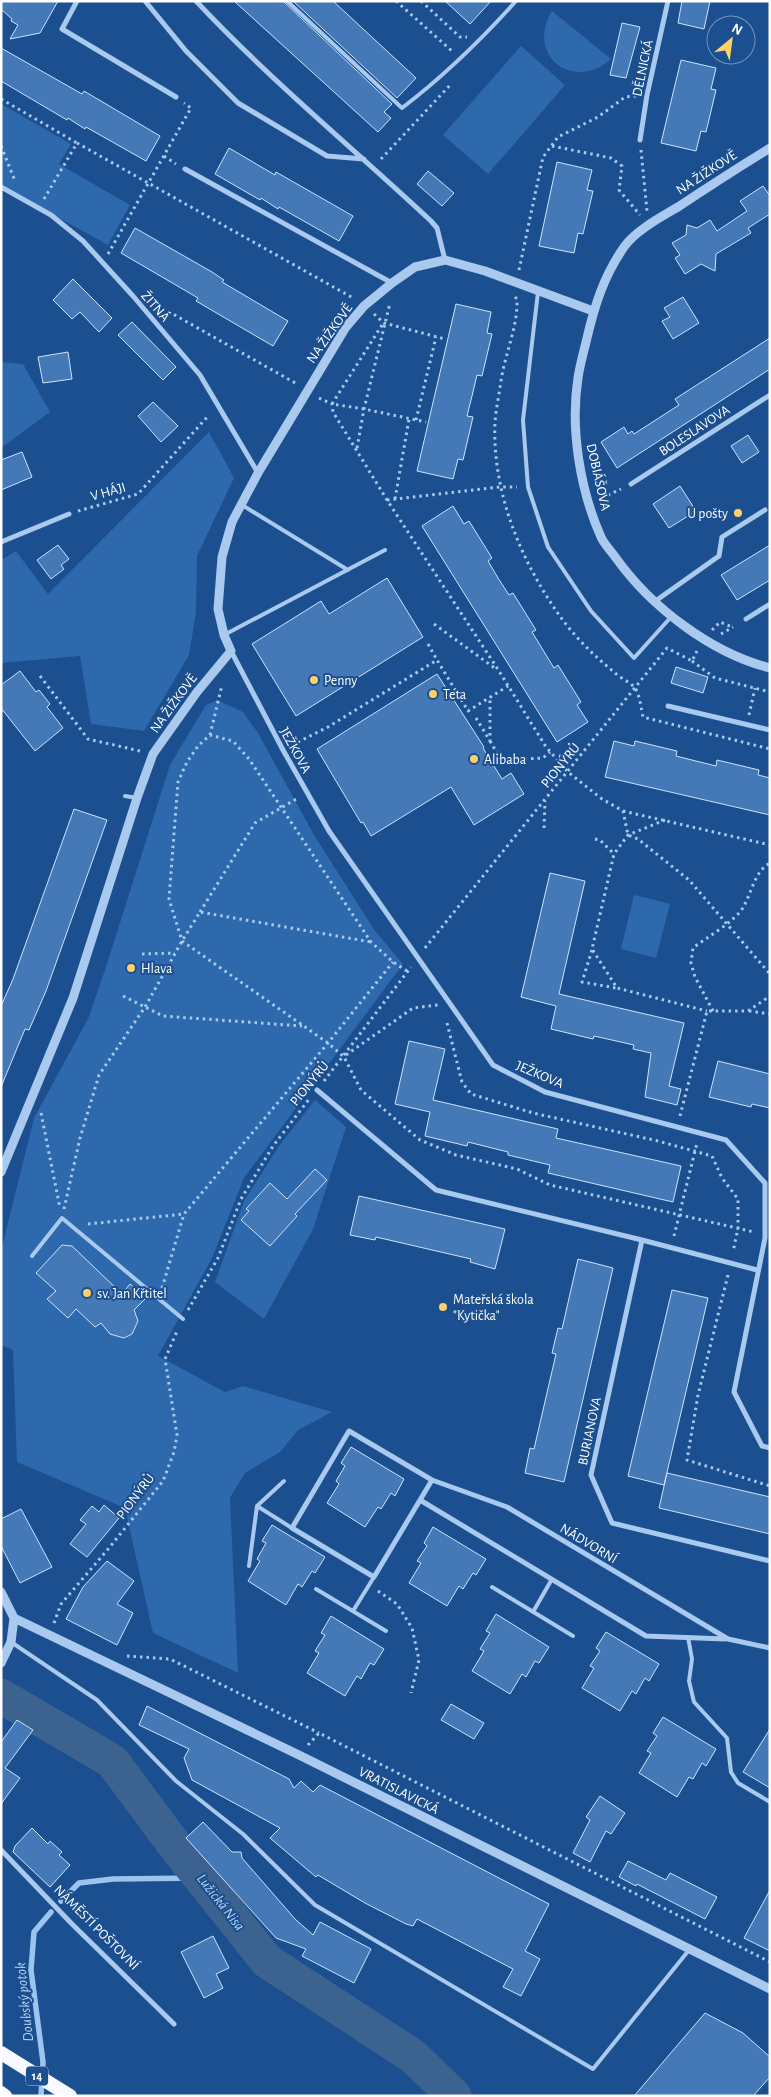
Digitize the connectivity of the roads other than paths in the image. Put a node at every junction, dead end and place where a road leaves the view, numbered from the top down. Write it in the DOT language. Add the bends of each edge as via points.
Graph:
graph roads {
  1 [pos="77,1"];
  2 [pos="145,1"];
  3 [pos="196,1"];
  4 [pos="287,1"];
  5 [pos="516,1"];
  6 [pos="668,1"];
  7 [pos="176,98"];
  8 [pos="640,140"];
  9 [pos="770,148"];
  10 [pos="364,159"];
  11 [pos="185,169"];
  12 [pos="1,187"];
  13 [pos="445,260"];
  14 [pos="392,283"];
  15 [pos="538,290"];
  16 [pos="592,311"];
  17 [pos="770,395"];
  18 [pos="258,473"];
  19 [pos="631,484"];
  20 [pos="240,504"];
  21 [pos="765,510"];
  22 [pos="69,514"];
  23 [pos="1,542"];
  24 [pos="386,550"];
  25 [pos="348,570"];
  26 [pos="654,602"];
  27 [pos="770,604"];
  28 [pos="671,617"];
  29 [pos="746,619"];
  30 [pos="224,635"];
  31 [pos="231,651"];
  32 [pos="770,668"];
  33 [pos="668,706"];
  34 [pos="770,730"];
  35 [pos="125,796"];
  36 [pos="136,798"];
  37 [pos="317,1090"];
  38 [pos="1,1172"];
  39 [pos="642,1240"];
  40 [pos="32,1256"];
  41 [pos="757,1270"];
  42 [pos="183,1319"];
  43 [pos="770,1448"];
  44 [pos="432,1480"];
  45 [pos="284,1481"];
  46 [pos="420,1500"];
  47 [pos="256,1506"];
  48 [pos="292,1528"];
  49 [pos="770,1561"];
  50 [pos="249,1566"];
  51 [pos="374,1577"];
  52 [pos="552,1579"];
  53 [pos="492,1587"];
  54 [pos="316,1589"];
  55 [pos="1,1592"];
  56 [pos="353,1611"];
  57 [pos="533,1612"];
  58 [pos="14,1618"];
  59 [pos="386,1632"];
  60 [pos="573,1636"];
  61 [pos="688,1638"];
  62 [pos="728,1639"];
  63 [pos="11,1642"];
  64 [pos="770,1648"];
  65 [pos="2,1662"];
  66 [pos="770,1802"];
  67 [pos="1,1850"];
  68 [pos="689,1950"];
  69 [pos="770,1989"];
  70 [pos="174,2024"];
  71 [pos="3,2054"];
  72 [pos="1,2093"];
  73 [pos="5,2096"];
  74 [pos="70,2096"];
  1 -- 7 [label="street" via="62,29"];
  2 -- 10 [label="street" via="186,51 238,103 327,156"];
  3 -- 10 [label="street" via="257,64"];
  4 -- 5 [label="lane" via="402,108 428,89 485,36"];
  6 -- 8 [label="street, DĚLNICKÁ"];
  9 -- 16 [label="street, NA ŽIŽKOVĚ" via="648,225 625,245 605,279"];
  10 -- 13 [label="street" via="437,228"];
  11 -- 14 [label="street"];
  12 -- 18 [label="street, ŽITNÁ" via="51,215 83,241 133,296 200,375"];
  13 -- 14 [label="street, NA ŽIŽKOVĚ" via="415,267"];
  13 -- 15 [label="street, NA ŽIŽKOVĚ"];
  14 -- 18 [label="street, NA ŽIŽKOVĚ" via="364,306 346,327"];
  15 -- 16 [label="street, NA ŽIŽKOVĚ"];
  15 -- 28 [label="lane" via="523,420 528,487 548,547 591,611 634,658"];
  16 -- 26 [label="street, DOBIÁŠOVA" via="578,378 575,420 578,457 601,538 624,570"];
  17 -- 19 [label="street, BOLESLAVOVA"];
  18 -- 20 [label="street, NA ŽIŽKOVĚ"];
  20 -- 25 [label="lane"];
  20 -- 30 [label="street, NA ŽIŽKOVĚ" via="222,557 218,608"];
  21 -- 26 [label="street" via="722,537 719,556"];
  22 -- 23 [label="street"];
  24 -- 25 [label="lane"];
  25 -- 30 [label="lane"];
  26 -- 28 [label="street, DOBIÁŠOVA"];
  27 -- 29 [label="street"];
  28 -- 32 [label="street, DOBIÁŠOVA" via="707,640"];
  30 -- 31 [label="street, NA ŽIŽKOVĚ"];
  31 -- 36 [label="street, NA ŽIŽKOVĚ" via="153,754"];
  31 -- 41 [label="street, JEŽKOVA" via="329,830 493,1065 545,1092 726,1140 765,1183 765,1235"];
  33 -- 34 [label="street"];
  35 -- 36 [label="lane"];
  36 -- 38 [label="street, NA ŽIŽKOVĚ" via="73,998"];
  37 -- 39 [label="street" via="436,1190"];
  39 -- 41 [label="street"];
  39 -- 49 [label="street, BURIANOVA" via="591,1475 612,1523"];
  40 -- 42 [label="lane" via="62,1218"];
  41 -- 43 [label="street, JEŽKOVA" via="734,1392 762,1446"];
  44 -- 46 [label="street"];
  44 -- 48 [label="street, NÁDVORNÍ" via="349,1431"];
  44 -- 62 [label="street, NÁDVORNÍ" via="507,1507"];
  45 -- 47 [label="lane"];
  46 -- 51 [label="street"];
  46 -- 52 [label="street, NÁDVORNÍ"];
  47 -- 48 [label="lane"];
  47 -- 50 [label="lane"];
  48 -- 51 [label="street"];
  51 -- 56 [label="lane"];
  52 -- 57 [label="lane"];
  52 -- 61 [label="street, NÁDVORNÍ" via="646,1636"];
  53 -- 57 [label="lane"];
  54 -- 56 [label="lane"];
  55 -- 58 [label="street"];
  56 -- 59 [label="lane"];
  57 -- 60 [label="lane"];
  58 -- 63 [label="street"];
  58 -- 68 [label="street, VRATISLAVICKÁ" via="299,1755"];
  61 -- 62 [label="street, NÁDVORNÍ"];
  61 -- 66 [label="lane" via="692,1659 689,1681 694,1702 727,1738 731,1772 738,1783"];
  62 -- 64 [label="street, NÁDVORNÍ"];
  63 -- 65 [label="street"];
  63 -- 68 [label="lane" via="98,1700 176,1781 243,1834 315,1905 593,2068"];
  67 -- 70 [label="street, NÁMĚSTÍ POŠTOVNÍ"];
  68 -- 69 [label="street, VRATISLAVICKÁ"];
  71 -- 74 [label="highway, 14"];
  72 -- 73 [label="highway"];
}
